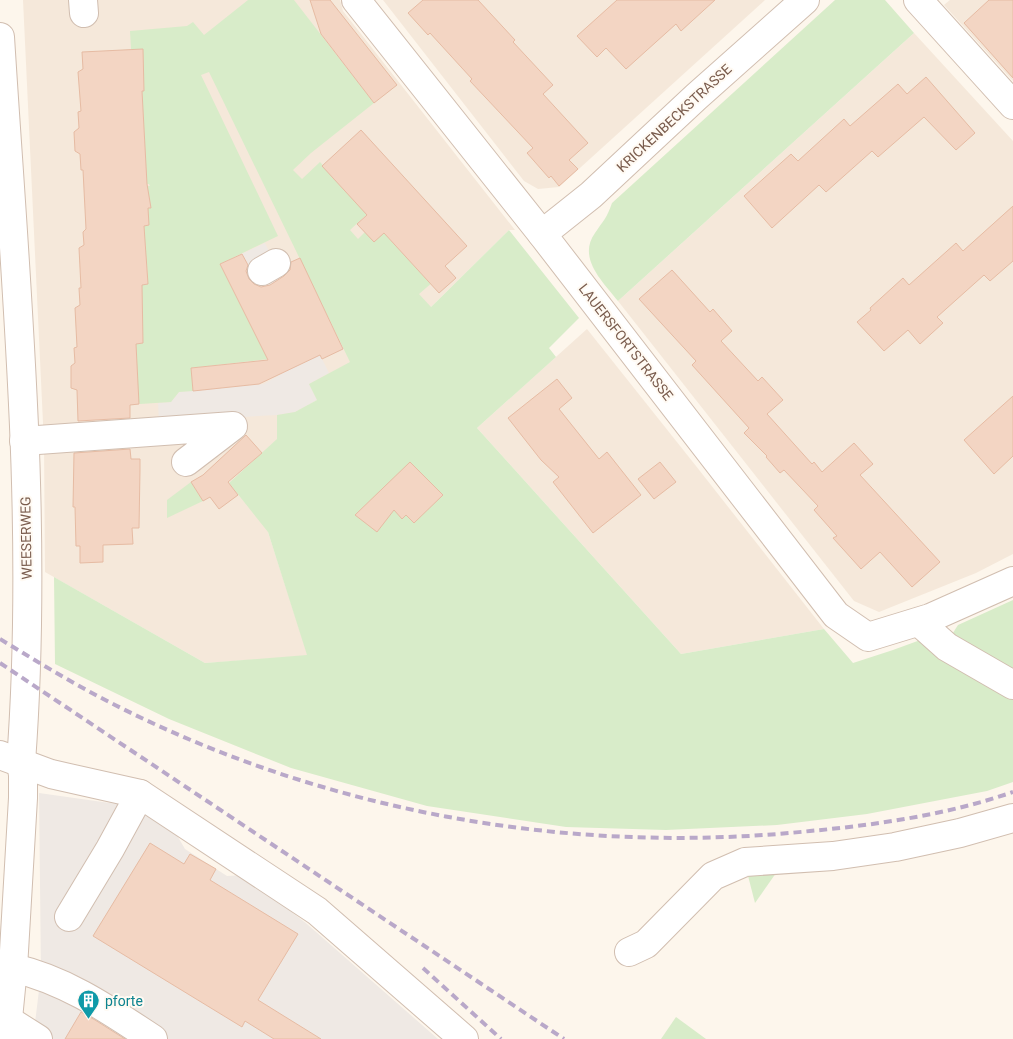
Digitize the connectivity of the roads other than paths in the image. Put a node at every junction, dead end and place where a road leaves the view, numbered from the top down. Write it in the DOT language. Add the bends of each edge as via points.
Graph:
graph roads {
  1 [pos="356,0"];
  2 [pos="805,0"];
  3 [pos="918,0"];
  4 [pos="0,37"];
  5 [pos="1013,105"];
  6 [pos="542,234"];
  7 [pos="24,441"];
  8 [pos="186,462"];
  9 [pos="1013,581"];
  10 [pos="919,622"];
  11 [pos="1013,685"];
  12 [pos="0,741"];
  13 [pos="10,759"];
  14 [pos="140,794"];
  15 [pos="1013,818"];
  16 [pos="69,917"];
  17 [pos="628,952"];
  18 [pos="13,968"];
  19 [pos="7,1030"];
  20 [pos="38,1039"];
  21 [pos="153,1039"];
  22 [pos="464,1039"];
  1 -- 6 [label="street, LAUERSFORTSTRASSE"];
  2 -- 6 [label="street, KRICKENBECKSTRASSE" via="591,195"];
  3 -- 5 [label="street"];
  4 -- 7 [label="street, WEESERWEG"];
  6 -- 10 [label="street, LAUERSFORTSTRASSE" via="836,616 868,637"];
  7 -- 8 [label="street" via="234,426"];
  7 -- 13 [label="street, WEESERWEG" via="27,656"];
  9 -- 10 [label="street, LAUERSFORTSTRASSE"];
  10 -- 11 [label="street" via="947,647"];
  12 -- 13 [label="street"];
  13 -- 14 [label="street" via="51,774"];
  13 -- 18 [label="street, WEESERWEG" via="23,775"];
  14 -- 16 [label="street"];
  14 -- 22 [label="street" via="316,911"];
  15 -- 17 [label="street" via="895,847 833,856 745,862 713,876 646,944"];
  18 -- 19 [label="street, WEESERWEG"];
  18 -- 21 [label="street" via="61,983"];
  19 -- 20 [label="street"];
}
